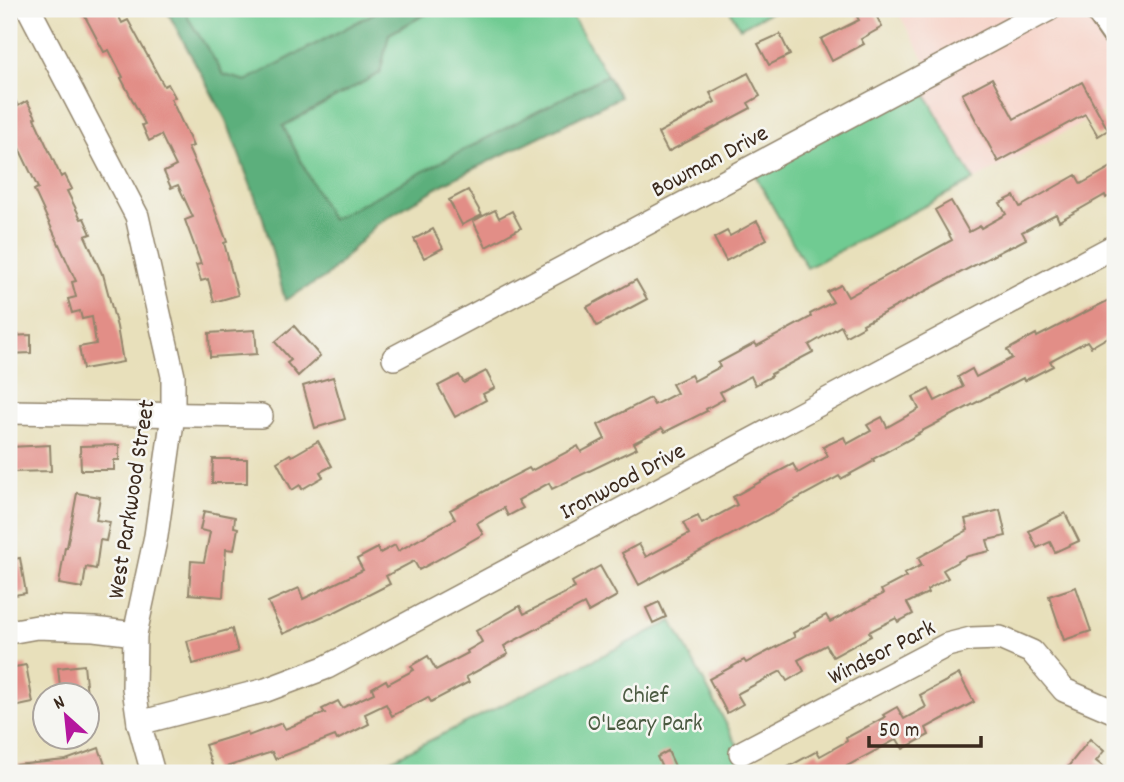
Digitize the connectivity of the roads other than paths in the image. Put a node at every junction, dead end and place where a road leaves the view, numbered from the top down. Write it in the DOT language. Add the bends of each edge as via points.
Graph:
graph roads {
  1 [pos="29,9"];
  2 [pos="1049,9"];
  3 [pos="1099,9"];
  4 [pos="1115,32"];
  5 [pos="1115,246"];
  6 [pos="394,358"];
  7 [pos="9,412"];
  8 [pos="173,415"];
  9 [pos="261,416"];
  10 [pos="9,632"];
  11 [pos="135,634"];
  12 [pos="1115,712"];
  13 [pos="139,723"];
  14 [pos="741,753"];
  15 [pos="153,773"];
  1 -- 8 [label="street, West Parkwood Street" via="137,216 173,376"];
  2 -- 6 [label="street, Bowman Drive"];
  3 -- 4 [label="main road"];
  5 -- 13 [label="street, Ironwood Drive" via="327,667 265,690"];
  7 -- 8 [label="street"];
  8 -- 9 [label="street"];
  8 -- 11 [label="street, West Parkwood Street" via="156,536"];
  10 -- 11 [label="street" via="37,627"];
  11 -- 13 [label="street, West Parkwood Street"];
  12 -- 14 [label="street, Windsor Park" via="1064,690 1032,652 1000,638 971,639 947,645"];
  13 -- 15 [label="street, West Parkwood Street"];
}
